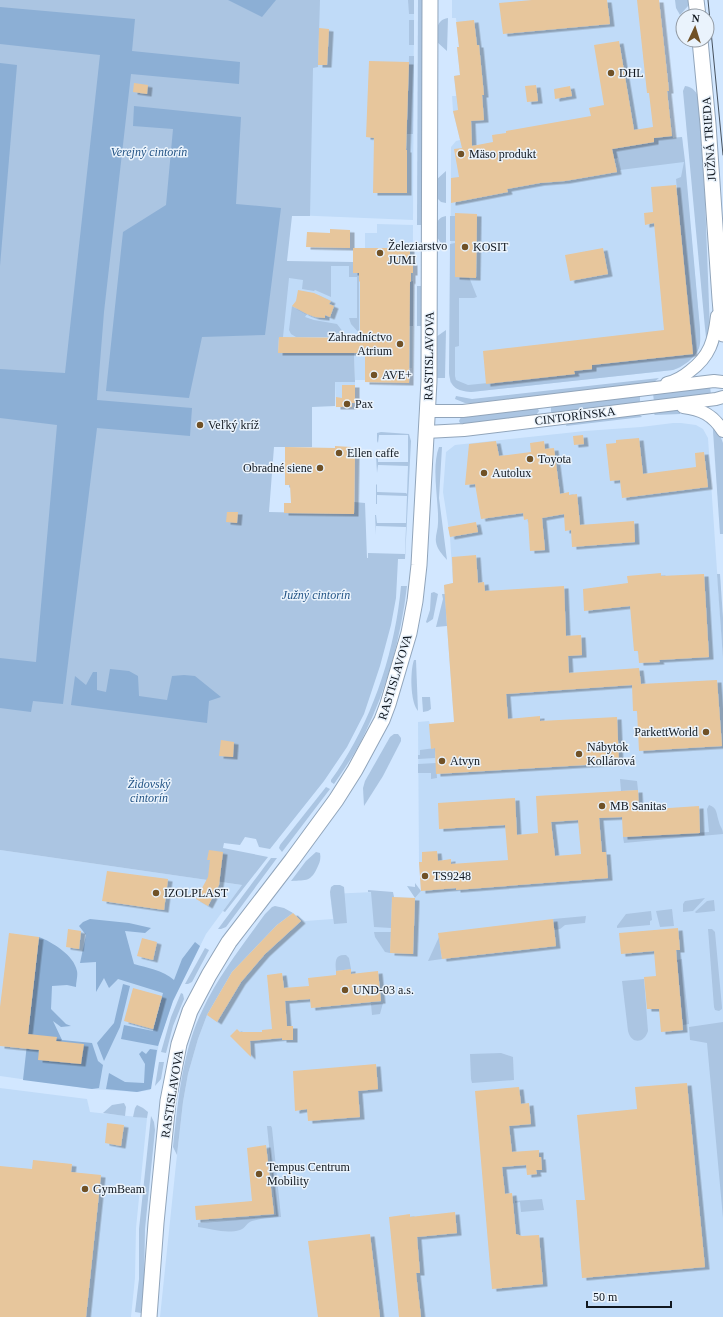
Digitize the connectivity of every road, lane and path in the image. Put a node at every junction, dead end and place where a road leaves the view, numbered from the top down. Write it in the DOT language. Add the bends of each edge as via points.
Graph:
graph roads {
  1 [pos="430,0"];
  2 [pos="701,48"];
  3 [pos="720,299"];
  4 [pos="723,334"];
  5 [pos="723,382"];
  6 [pos="648,389"];
  7 [pos="723,397"];
  8 [pos="668,405"];
  9 [pos="427,411"];
  10 [pos="723,431"];
  11 [pos="426,432"];
  12 [pos="149,1317"];
  1 -- 9 [label="street, RASTISLAVOVA"];
  2 -- 3 [label="street, JUŽNÁ TRIEDA"];
  3 -- 4 [label="street, JUŽNÁ TRIEDA"];
  3 -- 6 [label="street" via="714,338 706,356 679,379"];
  5 -- 6 [label="street, CINTORÍNSKA"];
  6 -- 9 [label="street, CINTORÍNSKA" via="463,411"];
  7 -- 8 [label="street, CINTORÍNSKA"];
  8 -- 10 [label="street" via="704,412 714,419"];
  8 -- 11 [label="street, CINTORÍNSKA" via="464,430"];
  9 -- 11 [label="street, RASTISLAVOVA"];
  11 -- 12 [label="street, RASTISLAVOVA" via="420,558 415,601 409,633 382,720 336,800 229,942 193,1005 179,1044 168,1101"];
}
